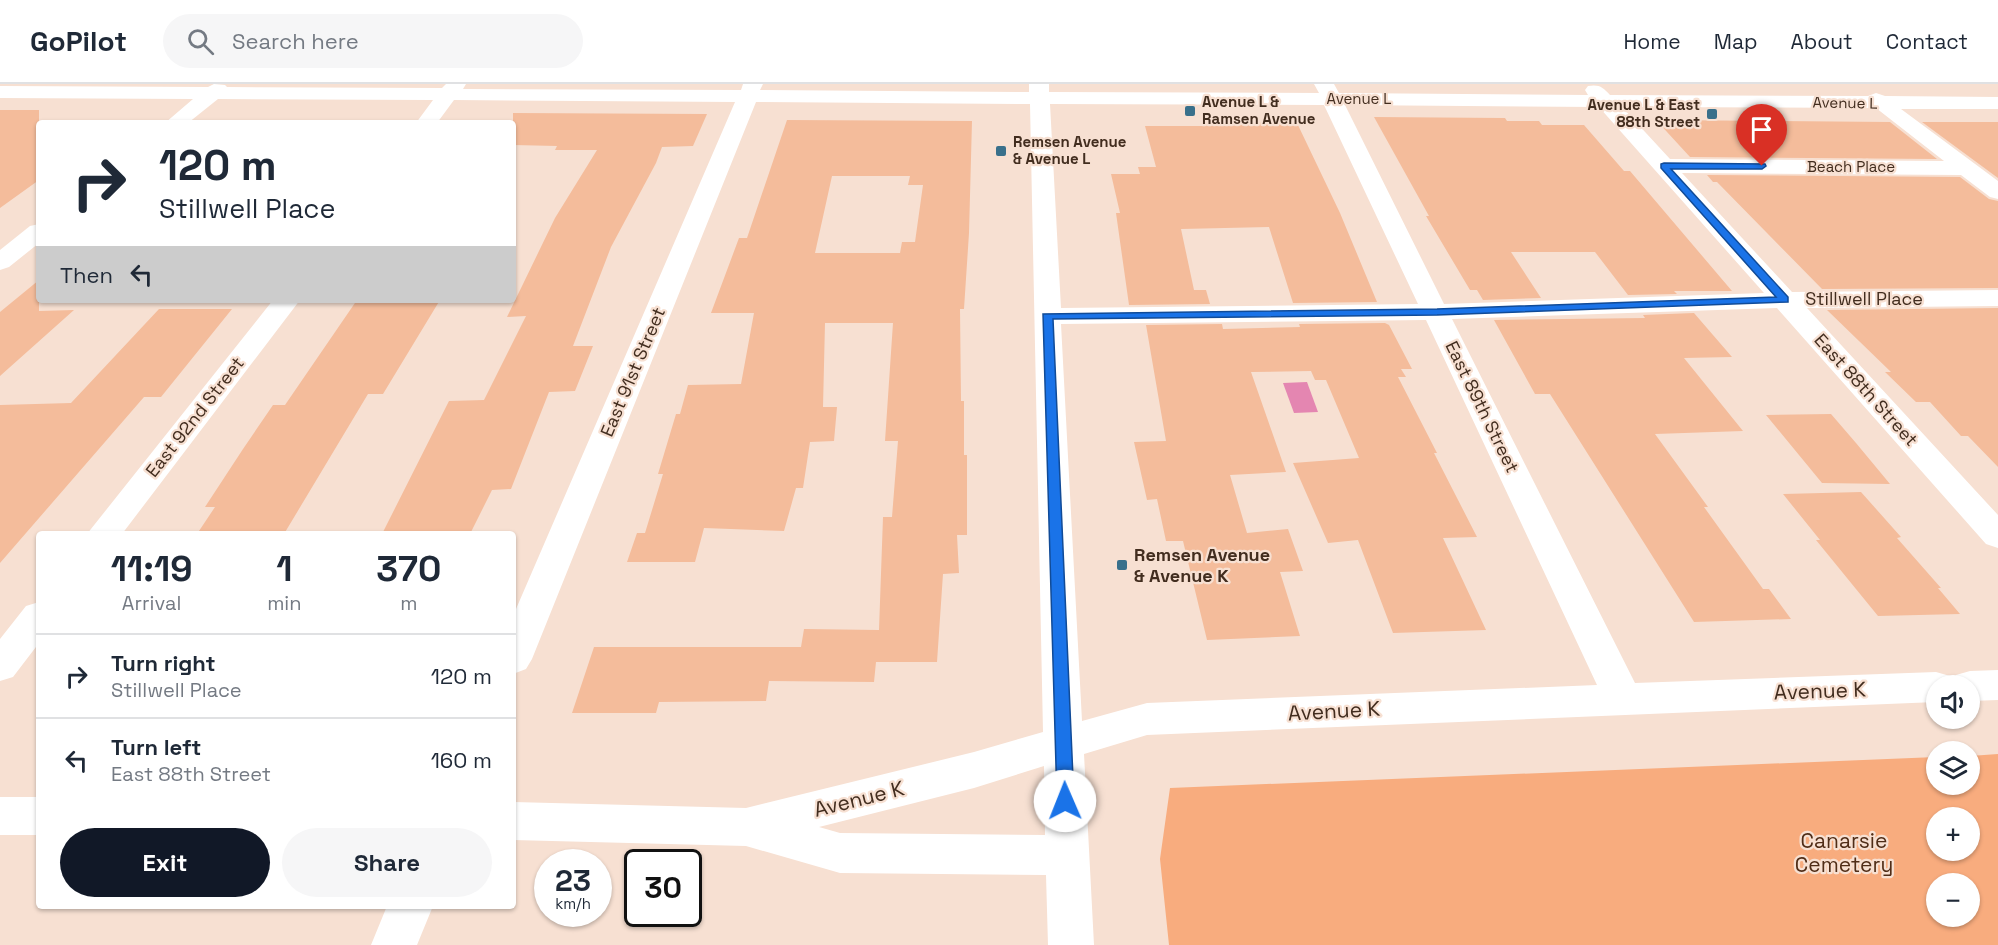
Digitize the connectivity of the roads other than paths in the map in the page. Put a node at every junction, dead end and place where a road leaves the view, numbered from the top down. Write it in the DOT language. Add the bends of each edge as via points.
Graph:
graph roads {
  1 [pos="1855,84"];
  2 [pos="218,89"];
  3 [pos="452,89"];
  4 [pos="751,90"];
  5 [pos="1039,91"];
  6 [pos="1328,91"];
  7 [pos="0,92"];
  8 [pos="1597,92"];
  9 [pos="1881,103"];
  10 [pos="1998,104"];
  11 [pos="179,120"];
  12 [pos="428,120"];
  13 [pos="1664,166"];
  14 [pos="1965,168"];
  15 [pos="1998,192"];
  16 [pos="36,233"];
  17 [pos="0,262"];
  18 [pos="1998,298"];
  19 [pos="1785,300"];
  20 [pos="285,303"];
  21 [pos="1437,312"];
  22 [pos="1047,316"];
  23 [pos="106,531"];
  24 [pos="1998,536"];
  25 [pos="36,620"];
  26 [pos="516,653"];
  27 [pos="0,666"];
  28 [pos="1998,685"];
  29 [pos="1980,686"];
  30 [pos="1926,687"];
  31 [pos="1623,698"];
  32 [pos="1064,744"];
  33 [pos="0,816"];
  34 [pos="36,816"];
  35 [pos="516,821"];
  36 [pos="746,827"];
  37 [pos="1068,855"];
  38 [pos="409,909"];
  39 [pos="394,945"];
  40 [pos="1071,945"];
  1 -- 9 [label="street"];
  2 -- 3 [label="street, Avenue L"];
  2 -- 7 [label="street, Avenue L"];
  2 -- 11 [label="street"];
  3 -- 4 [label="street, Avenue L"];
  3 -- 12 [label="street"];
  4 -- 5 [label="street, Avenue L"];
  4 -- 26 [label="street, East 91st Street"];
  5 -- 6 [label="street, Avenue L"];
  5 -- 22 [label="street"];
  6 -- 8 [label="street, Avenue L"];
  6 -- 21 [label="street, East 89th Street"];
  8 -- 9 [label="street, Avenue L"];
  8 -- 13 [label="street, East 88th Street"];
  9 -- 10 [label="street, Avenue L"];
  9 -- 14 [label="street"];
  13 -- 14 [label="street, Beach Place"];
  13 -- 19 [label="street, East 88th Street"];
  14 -- 15 [label="street"];
  16 -- 17 [label="street"];
  18 -- 19 [label="street, Stillwell Place"];
  19 -- 21 [label="street, Stillwell Place"];
  19 -- 24 [label="street, East 88th Street"];
  20 -- 23 [label="street, East 92nd Street"];
  21 -- 22 [label="street, Stillwell Place"];
  21 -- 31 [label="street, East 89th Street"];
  22 -- 32 [label="street"];
  25 -- 27 [label="street"];
  28 -- 29 [label="street"];
  30 -- 31 [label="street, Avenue K"];
  31 -- 32 [label="street, Avenue K" via="1148,719"];
  32 -- 36 [label="street, Avenue K"];
  32 -- 37 [label="street"];
  33 -- 34 [label="street"];
  35 -- 36 [label="street, Avenue K"];
  36 -- 37 [label="street, Avenue K" via="840,853"];
  37 -- 40 [label="street"];
  38 -- 39 [label="street"];
}
